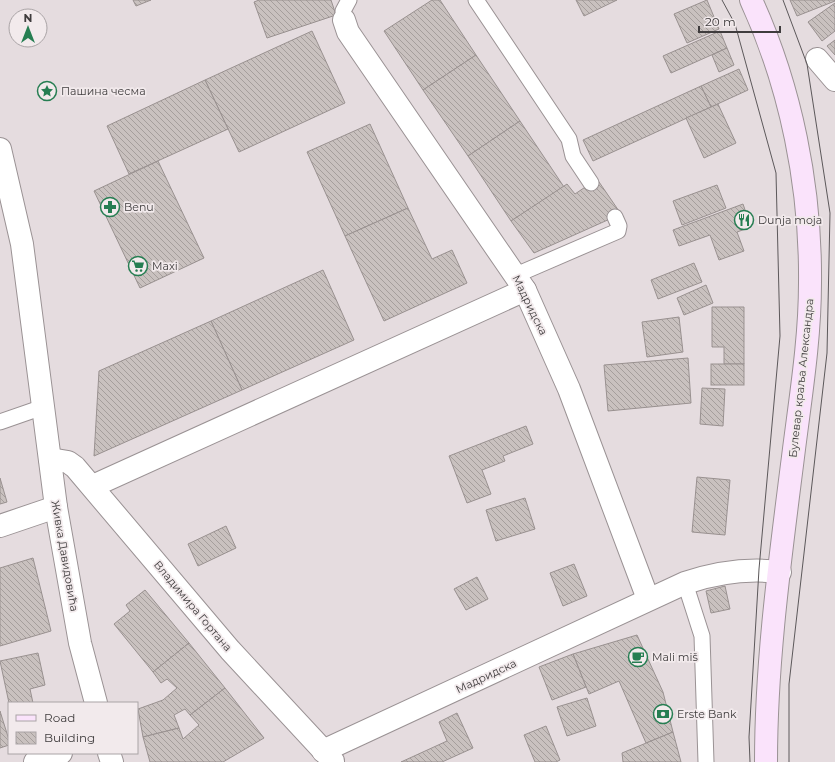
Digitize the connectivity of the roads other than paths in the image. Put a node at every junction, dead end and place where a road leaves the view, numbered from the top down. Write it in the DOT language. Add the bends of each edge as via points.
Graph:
graph roads {
  1 [pos="476,0"];
  2 [pos="751,0"];
  3 [pos="346,10"];
  4 [pos="817,59"];
  5 [pos="835,80"];
  6 [pos="0,149"];
  7 [pos="591,183"];
  8 [pos="8,217"];
  9 [pos="615,217"];
  10 [pos="520,283"];
  11 [pos="43,407"];
  12 [pos="0,422"];
  13 [pos="50,460"];
  14 [pos="93,486"];
  15 [pos="56,507"];
  16 [pos="0,526"];
  17 [pos="780,572"];
  18 [pos="685,583"];
  19 [pos="648,599"];
  20 [pos="96,702"];
  21 [pos="58,754"];
  22 [pos="328,756"];
  23 [pos="35,762"];
  24 [pos="706,762"];
  25 [pos="766,762"];
  1 -- 7 [label="lane" via="569,139 573,156"];
  2 -- 17 [label="main road, Булевар краља Александра" via="771,51 789,110 802,171 809,238 810,284 806,340"];
  3 -- 10 [label="street, Мадридска" via="348,32"];
  4 -- 5 [label="street"];
  6 -- 8 [label="street, Живка Давидовића"];
  8 -- 11 [label="street, Живка Давидовића" via="30,294"];
  9 -- 10 [label="lane" via="618,230"];
  10 -- 14 [label="street"];
  10 -- 19 [label="street, Мадридска" via="569,389"];
  11 -- 12 [label="lane"];
  11 -- 13 [label="street, Живка Давидовића"];
  13 -- 14 [label="street, Владимира Гортана" via="68,462"];
  13 -- 15 [label="street, Живка Давидовића"];
  14 -- 22 [label="street, Владимира Гортана" via="230,650"];
  15 -- 16 [label="street"];
  15 -- 20 [label="street, Живка Давидовића" via="80,643"];
  17 -- 18 [label="street, Мадридска" via="744,571 714,575"];
  17 -- 25 [label="main road, Булевар краља Александра" via="768,672"];
  18 -- 19 [label="street, Мадридска"];
  18 -- 24 [label="lane" via="702,636"];
  19 -- 22 [label="street, Мадридска"];
  21 -- 23 [label="street"];
}
